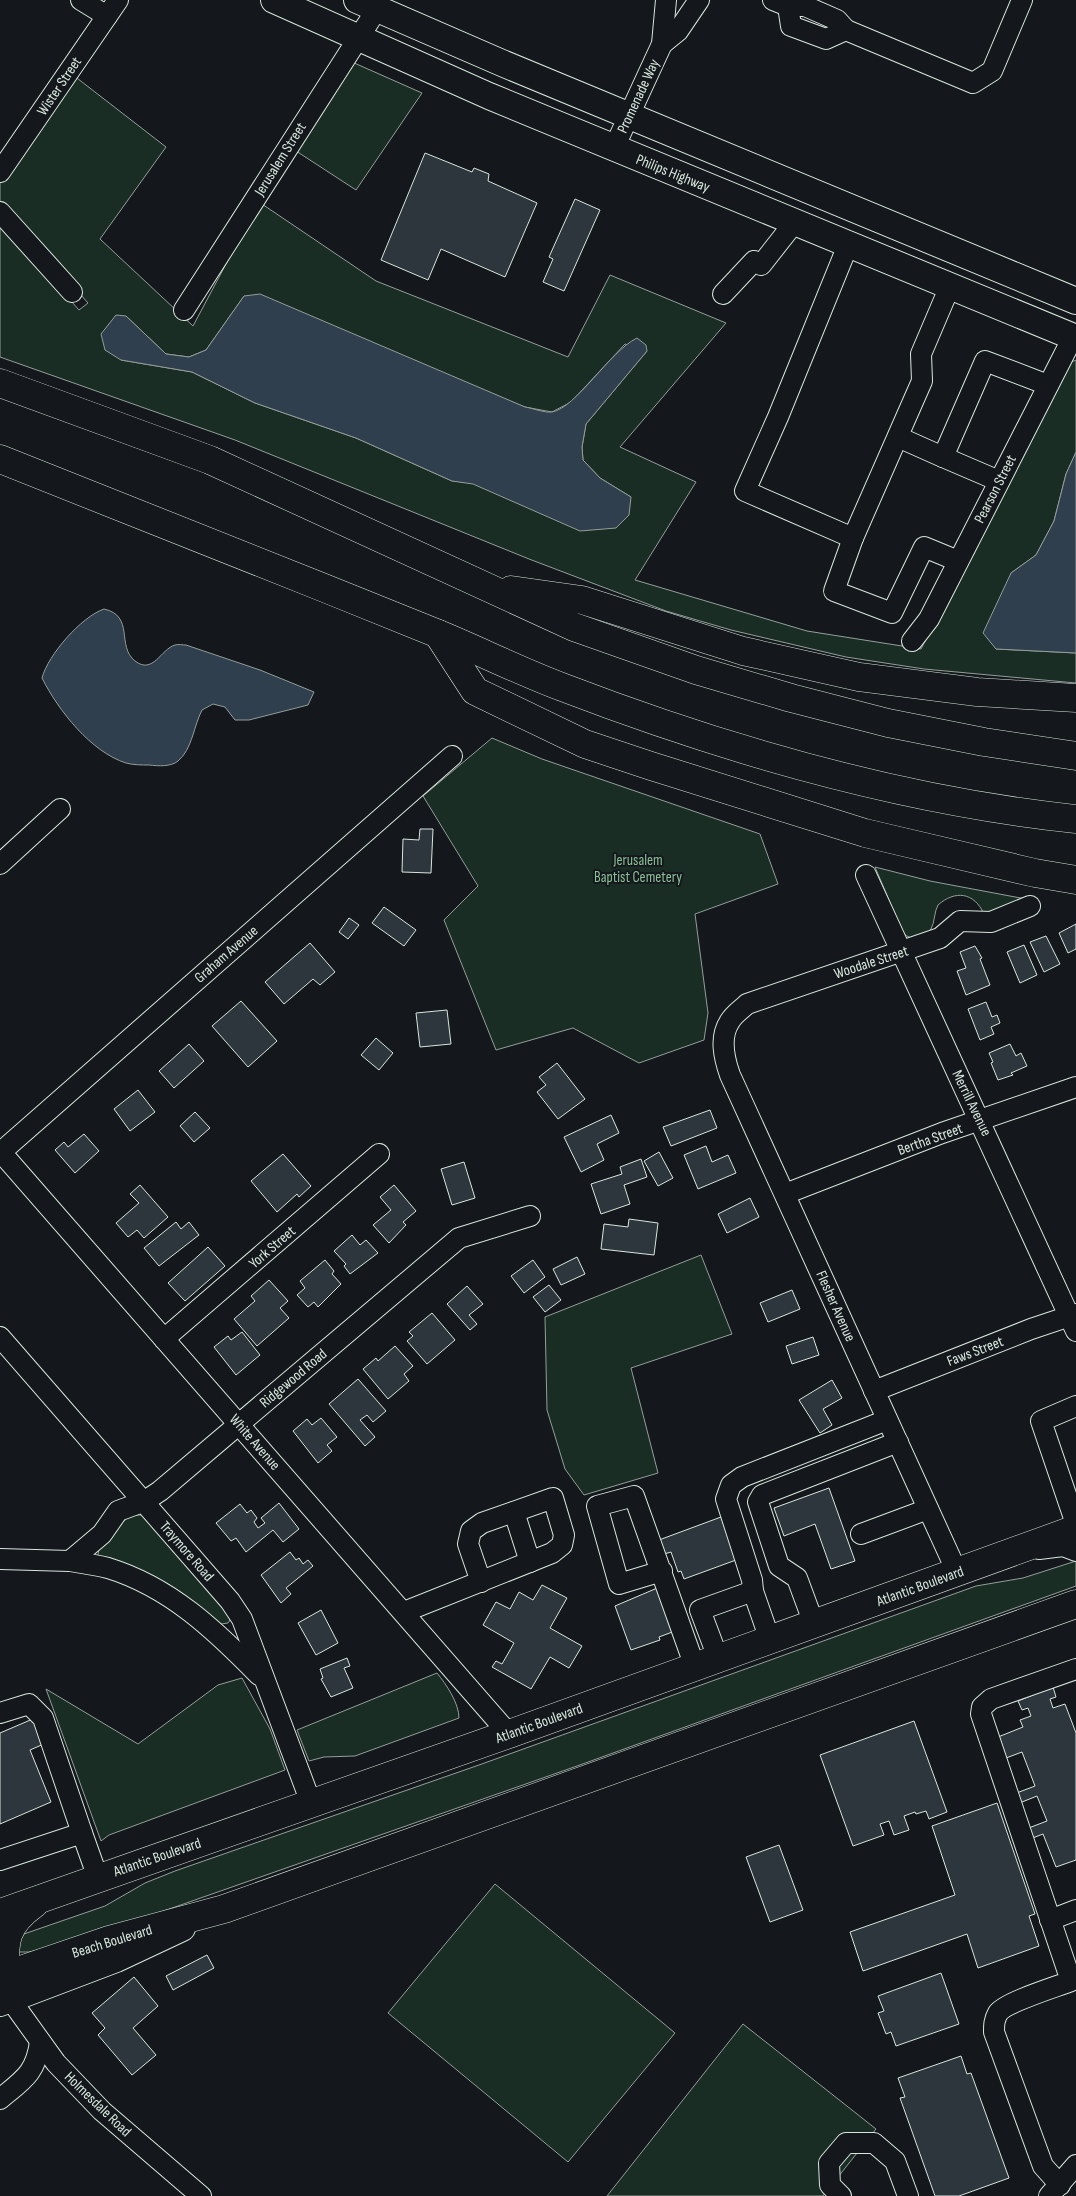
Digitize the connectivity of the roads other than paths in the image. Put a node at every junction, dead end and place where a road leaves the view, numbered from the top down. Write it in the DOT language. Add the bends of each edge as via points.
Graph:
graph roads {
  1 [pos="81,0"];
  2 [pos="274,0"];
  3 [pos="666,0"];
  4 [pos="699,0"];
  5 [pos="1022,0"];
  6 [pos="784,2"];
  7 [pos="367,4"];
  8 [pos="112,8"];
  9 [pos="314,8"];
  10 [pos="357,38"];
  11 [pos="662,44"];
  12 [pos="629,115"];
  13 [pos="614,148"];
  14 [pos="0,172"];
  15 [pos="0,212"];
  16 [pos="794,223"];
  17 [pos="848,245"];
  18 [pos="950,286"];
  19 [pos="72,292"];
  20 [pos="724,294"];
  21 [pos="1076,300"];
  22 [pos="184,310"];
  23 [pos="1075,337"];
  24 [pos="0,383"];
  25 [pos="1048,386"];
  26 [pos="898,437"];
  27 [pos="943,457"];
  28 [pos="0,459"];
  29 [pos="999,481"];
  30 [pos="853,538"];
  31 [pos="958,561"];
  32 [pos="480,586"];
  33 [pos="438,634"];
  34 [pos="912,642"];
  35 [pos="1076,698"];
  36 [pos="452,756"];
  37 [pos="1076,756"];
  38 [pos="60,809"];
  39 [pos="1076,819"];
  40 [pos="0,864"];
  41 [pos="866,875"];
  42 [pos="1076,880"];
  43 [pos="1030,906"];
  44 [pos="902,952"];
  45 [pos="724,1038"];
  46 [pos="1076,1087"];
  47 [pos="980,1121"];
  48 [pos="0,1152"];
  49 [pos="379,1154"];
  50 [pos="786,1194"];
  51 [pos="530,1216"];
  52 [pos="1074,1320"];
  53 [pos="0,1337"];
  54 [pos="164,1339"];
  55 [pos="874,1391"];
  56 [pos="1076,1406"];
  57 [pos="887,1420"];
  58 [pos="240,1423"];
  59 [pos="898,1442"];
  60 [pos="1071,1490"];
  61 [pos="144,1501"];
  62 [pos="928,1509"];
  63 [pos="514,1512"];
  64 [pos="1076,1524"];
  65 [pos="1076,1529"];
  66 [pos="861,1534"];
  67 [pos="1076,1551"];
  68 [pos="1014,1552"];
  69 [pos="0,1559"];
  70 [pos="70,1561"];
  71 [pos="530,1562"];
  72 [pos="662,1571"];
  73 [pos="957,1572"];
  74 [pos="480,1582"];
  75 [pos="753,1591"];
  76 [pos="1076,1604"];
  77 [pos="404,1612"];
  78 [pos="814,1624"];
  79 [pos="770,1640"];
  80 [pos="706,1663"];
  81 [pos="1076,1669"];
  82 [pos="264,1680"];
  83 [pos="0,1713"];
  84 [pos="509,1734"];
  85 [pos="311,1803"];
  86 [pos="82,1833"];
  87 [pos="0,1860"];
  88 [pos="98,1878"];
  89 [pos="43,1897"];
  90 [pos="1076,1910"];
  91 [pos="0,1913"];
  92 [pos="1050,1920"];
  93 [pos="4,1989"];
  94 [pos="40,2042"];
  95 [pos="2,2097"];
  96 [pos="1076,2165"];
  97 [pos="1054,2190"];
  98 [pos="200,2196"];
  99 [pos="841,2196"];
  100 [pos="908,2196"];
  1 -- 8 [label="street"];
  2 -- 9 [label="main road, Philips Highway"];
  3 -- 11 [label="street, Promenade Way"];
  4 -- 11 [label="street, Promenade Way" via="678,31"];
  5 -- 6 [label="street" via="992,72 973,83 846,30 826,39 791,26"];
  7 -- 10 [label="street, Jerusalem Street"];
  7 -- 12 [label="main road"];
  8 -- 14 [label="street, Wister Street"];
  9 -- 10 [label="main road, Philips Highway"];
  10 -- 13 [label="main road, Philips Highway"];
  10 -- 22 [label="street, Jerusalem Street"];
  11 -- 12 [label="street, Promenade Way"];
  12 -- 13 [label="street, Promenade Way"];
  12 -- 21 [label="main road"];
  13 -- 16 [label="main road, Philips Highway"];
  15 -- 19 [label="street"];
  16 -- 17 [label="main road, Philips Highway"];
  16 -- 20 [label="street" via="761,266 754,261"];
  17 -- 18 [label="main road, Philips Highway"];
  17 -- 30 [label="street" via="745,491"];
  18 -- 23 [label="main road, Philips Highway"];
  18 -- 26 [label="street" via="921,354 922,381"];
  23 -- 25 [label="street, Pearson Street"];
  24 -- 32 [label="highway" via="210,460"];
  25 -- 27 [label="street" via="985,361"];
  25 -- 29 [label="street, Pearson Street"];
  26 -- 27 [label="street"];
  26 -- 30 [label="street"];
  27 -- 29 [label="street"];
  28 -- 33 [label="highway"];
  29 -- 31 [label="street, Pearson Street"];
  30 -- 31 [label="street" via="834,591 892,613 924,547"];
  31 -- 34 [label="street, Pearson Street" via="929,619"];
  32 -- 35 [label="highway" via="582,600 743,651 859,677 977,692"];
  32 -- 37 [label="highway" via="574,628 696,670 791,698 888,723"];
  33 -- 39 [label="highway" via="648,719 744,748 908,792"];
  33 -- 42 [label="highway" via="475,691 585,744 865,834"];
  36 -- 48 [label="street, Graham Avenue"];
  38 -- 40 [label="street"];
  41 -- 44 [label="street, Merrill Avenue"];
  43 -- 44 [label="street, Woodale Street" via="991,922 960,921 940,938"];
  44 -- 45 [label="street, Woodale Street" via="747,1004 730,1020"];
  44 -- 47 [label="street, Merrill Avenue"];
  45 -- 50 [label="street, Flesher Avenue" via="725,1061 730,1075"];
  46 -- 47 [label="street, Bertha Street"];
  47 -- 50 [label="street, Bertha Street"];
  47 -- 52 [label="street, Merrill Avenue"];
  48 -- 54 [label="street, White Avenue"];
  49 -- 54 [label="street, York Street"];
  50 -- 55 [label="street, Flesher Avenue"];
  51 -- 58 [label="street, Ridgewood Road" via="459,1238"];
  52 -- 55 [label="street, Faws Street" via="1031,1329"];
  53 -- 61 [label="street, Traymore Road"];
  54 -- 58 [label="street, White Avenue"];
  55 -- 57 [label="street, Flesher Avenue"];
  56 -- 60 [label="street" via="1041,1421"];
  57 -- 59 [label="street, Flesher Avenue"];
  57 -- 75 [label="street" via="742,1477 730,1485 726,1499"];
  58 -- 61 [label="street, Ridgewood Road"];
  58 -- 77 [label="street, White Avenue"];
  59 -- 62 [label="street, Flesher Avenue"];
  59 -- 78 [label="street" via="762,1495 758,1502 779,1566 797,1578"];
  60 -- 64 [label="street"];
  61 -- 70 [label="street, Ridgewood Road" via="118,1511 102,1534"];
  61 -- 82 [label="street, Traymore Road" via="230,1601 242,1619"];
  62 -- 66 [label="street"];
  62 -- 73 [label="street, Flesher Avenue"];
  63 -- 71 [label="street"];
  63 -- 71 [label="street" via="553,1498 564,1535 562,1546 552,1554"];
  63 -- 74 [label="street" via="482,1523 470,1531 468,1544"];
  65 -- 68 [label="highway, Atlantic Boulevard"];
  67 -- 68 [label="street" via="1063,1546"];
  68 -- 73 [label="highway, Atlantic Boulevard"];
  69 -- 70 [label="street"];
  70 -- 82 [label="street" via="107,1568 143,1581 177,1601 219,1634"];
  71 -- 74 [label="street"];
  72 -- 80 [label="street"];
  73 -- 78 [label="highway, Atlantic Boulevard"];
  74 -- 77 [label="street"];
  75 -- 79 [label="street"];
  75 -- 80 [label="street" via="700,1610"];
  76 -- 93 [label="highway, Beach Boulevard" via="224,1909 109,1940"];
  77 -- 84 [label="street, White Avenue"];
  78 -- 79 [label="highway, Atlantic Boulevard"];
  79 -- 80 [label="highway, Atlantic Boulevard"];
  80 -- 84 [label="highway, Atlantic Boulevard"];
  81 -- 92 [label="street" via="991,1699 982,1707 981,1714"];
  82 -- 85 [label="street, Traymore Road"];
  83 -- 86 [label="street" via="29,1704 43,1718"];
  84 -- 85 [label="highway, Atlantic Boulevard"];
  85 -- 88 [label="highway, Atlantic Boulevard"];
  86 -- 87 [label="street"];
  86 -- 88 [label="street"];
  88 -- 89 [label="highway, Atlantic Boulevard"];
  89 -- 91 [label="highway, Atlantic Boulevard"];
  89 -- 93 [label="highway" via="10,1927 6,1937"];
  90 -- 92 [label="street"];
  92 -- 97 [label="street" via="1071,1981 1000,2011 994,2022 994,2032"];
  93 -- 94 [label="street, Holmesdale Road"];
  94 -- 95 [label="street" via="38,2058 30,2073"];
  94 -- 98 [label="street, Holmesdale Road" via="102,2111"];
  96 -- 97 [label="street"];
  99 -- 100 [label="street" via="830,2185 829,2163 846,2143 874,2143 896,2161"];
}
